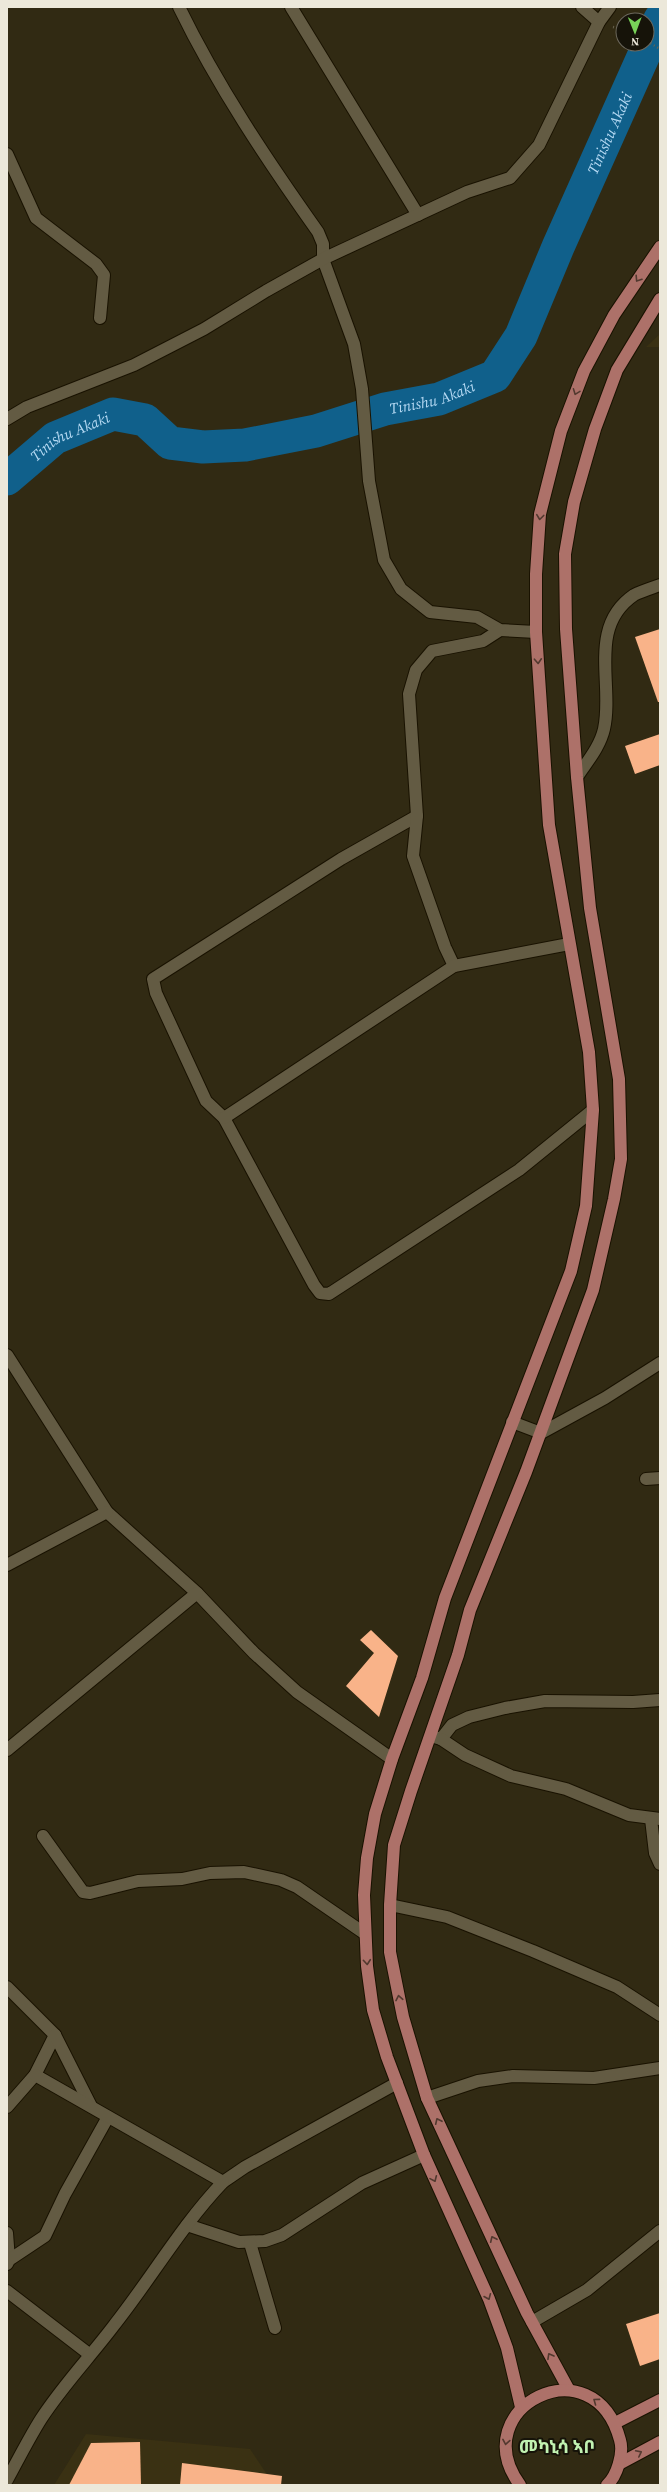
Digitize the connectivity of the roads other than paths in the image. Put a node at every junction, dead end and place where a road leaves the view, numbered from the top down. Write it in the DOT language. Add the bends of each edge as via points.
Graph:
graph roads {
  1 [pos="179,7"];
  2 [pos="291,7"];
  3 [pos="582,7"];
  4 [pos="610,7"];
  5 [pos="599,22"];
  6 [pos="7,154"];
  7 [pos="418,214"];
  8 [pos="660,246"];
  9 [pos="324,260"];
  10 [pos="660,298"];
  11 [pos="100,318"];
  12 [pos="7,419"];
  13 [pos="660,585"];
  14 [pos="500,630"];
  15 [pos="536,632"];
  16 [pos="577,777"];
  17 [pos="417,816"];
  18 [pos="569,944"];
  19 [pos="454,966"];
  20 [pos="594,1110"];
  21 [pos="224,1118"];
  22 [pos="7,1355"];
  23 [pos="660,1363"];
  24 [pos="512,1422"];
  25 [pos="541,1433"];
  26 [pos="660,1478"];
  27 [pos="646,1479"];
  28 [pos="107,1512"];
  29 [pos="7,1565"];
  30 [pos="197,1593"];
  31 [pos="660,1700"];
  32 [pos="436,1738"];
  33 [pos="7,1750"];
  34 [pos="392,1759"];
  35 [pos="655,1819"];
  36 [pos="44,1836"];
  37 [pos="660,1864"];
  38 [pos="390,1905"];
  39 [pos="364,1933"];
  40 [pos="7,1987"];
  41 [pos="660,2016"];
  42 [pos="55,2035"];
  43 [pos="660,2068"];
  44 [pos="35,2075"];
  45 [pos="397,2083"];
  46 [pos="427,2098"];
  47 [pos="91,2106"];
  48 [pos="7,2107"];
  49 [pos="108,2117"];
  50 [pos="424,2155"];
  51 [pos="223,2182"];
  52 [pos="187,2225"];
  53 [pos="660,2231"];
  54 [pos="7,2233"];
  55 [pos="250,2243"];
  56 [pos="8,2262"];
  57 [pos="7,2291"];
  58 [pos="532,2322"];
  59 [pos="275,2328"];
  60 [pos="89,2354"];
  61 [pos="569,2390"];
  62 [pos="660,2400"];
  63 [pos="521,2407"];
  64 [pos="616,2423"];
  65 [pos="660,2442"];
  66 [pos="619,2464"];
  67 [pos="7,2480"];
  68 [pos="520,2485"];
  69 [pos="607,2485"];
  1 -- 9 [label="street" via="260,150 318,232 324,244"];
  2 -- 7 [label="street"];
  3 -- 5 [label="street"];
  4 -- 5 [label="street"];
  5 -- 7 [label="street" via="539,145 510,178 467,192"];
  6 -- 11 [label="street" via="36,218 96,264 104,275"];
  7 -- 9 [label="street"];
  8 -- 15 [label="main road, one-way" via="614,315 588,364 561,431 540,514"];
  9 -- 12 [label="street" via="266,291 204,329 134,365 27,407"];
  9 -- 14 [label="street" via="354,344 362,389 369,481 384,560 401,589 430,612 477,617"];
  10 -- 16 [label="main road" via="617,370 595,429 574,502 565,554 566,629"];
  13 -- 16 [label="street" via="635,595 619,609 608,631 604,654 607,709 604,731"];
  14 -- 15 [label="street"];
  14 -- 17 [label="street" via="483,641 432,651 416,670 409,694"];
  15 -- 18 [label="main road, one-way" via="549,824"];
  16 -- 25 [label="main road" via="590,908 619,1079 621,1159 608,1234 593,1290"];
  17 -- 19 [label="street" via="413,856"];
  17 -- 21 [label="street" via="341,858 153,979 156,993 206,1101"];
  18 -- 19 [label="street"];
  18 -- 20 [label="main road" via="589,1052"];
  19 -- 21 [label="street"];
  20 -- 21 [label="street" via="519,1170 329,1294 320,1293 314,1285"];
  20 -- 24 [label="main road" via="586,1206 572,1271"];
  22 -- 28 [label="street"];
  23 -- 25 [label="street" via="605,1398"];
  24 -- 25 [label="street"];
  24 -- 34 [label="main road" via="445,1598 422,1678"];
  25 -- 32 [label="main road" via="470,1610"];
  26 -- 27 [label="street"];
  28 -- 29 [label="street"];
  28 -- 30 [label="street"];
  30 -- 33 [label="street"];
  30 -- 34 [label="street" via="254,1653 297,1692"];
  31 -- 32 [label="street" via="546,1701 469,1717 452,1725"];
  32 -- 35 [label="street" via="512,1776 566,1789 629,1815"];
  32 -- 38 [label="main road" via="394,1845"];
  34 -- 39 [label="main road" via="374,1814 367,1858"];
  35 -- 37 [label="street" via="655,1853"];
  36 -- 39 [label="street" via="83,1892 90,1893 138,1881 244,1872 281,1880 297,1887"];
  38 -- 41 [label="street" via="447,1917 533,1951 617,1987"];
  46 -- 38 [label="main road, one-way" via="403,2017 390,1952"];
  39 -- 45 [label="main road, one-way" via="373,2010"];
  40 -- 42 [label="street"];
  42 -- 44 [label="street"];
  42 -- 47 [label="street"];
  43 -- 46 [label="street" via="594,2078 513,2076 478,2081"];
  44 -- 47 [label="street"];
  44 -- 48 [label="street"];
  45 -- 50 [label="main road"];
  45 -- 51 [label="street" via="245,2167"];
  58 -- 46 [label="main road, one-way"];
  47 -- 49 [label="street"];
  49 -- 51 [label="street"];
  49 -- 56 [label="street" via="45,2236"];
  50 -- 55 [label="street" via="362,2183 282,2235"];
  50 -- 63 [label="main road, one-way" via="489,2299 507,2348"];
  51 -- 52 [label="street"];
  52 -- 55 [label="street"];
  52 -- 60 [label="street" via="115,2324"];
  53 -- 58 [label="street" via="587,2290"];
  54 -- 56 [label="street"];
  55 -- 59 [label="street"];
  57 -- 60 [label="street"];
  61 -- 58 [label="main road, one-way"];
  60 -- 67 [label="street" via="41,2419"];
  61 -- 63 [label="main road" via="552,2391 535,2397"];
  64 -- 61 [label="main road, one-way" via="604,2407 588,2395"];
  62 -- 64 [label="main road"];
  63 -- 68 [label="main road, one-way" via="509,2427 505,2450 510,2472"];
  64 -- 66 [label="main road" via="621,2443"];
  66 -- 65 [label="main road, one-way"];
  66 -- 69 [label="main road"];
}
